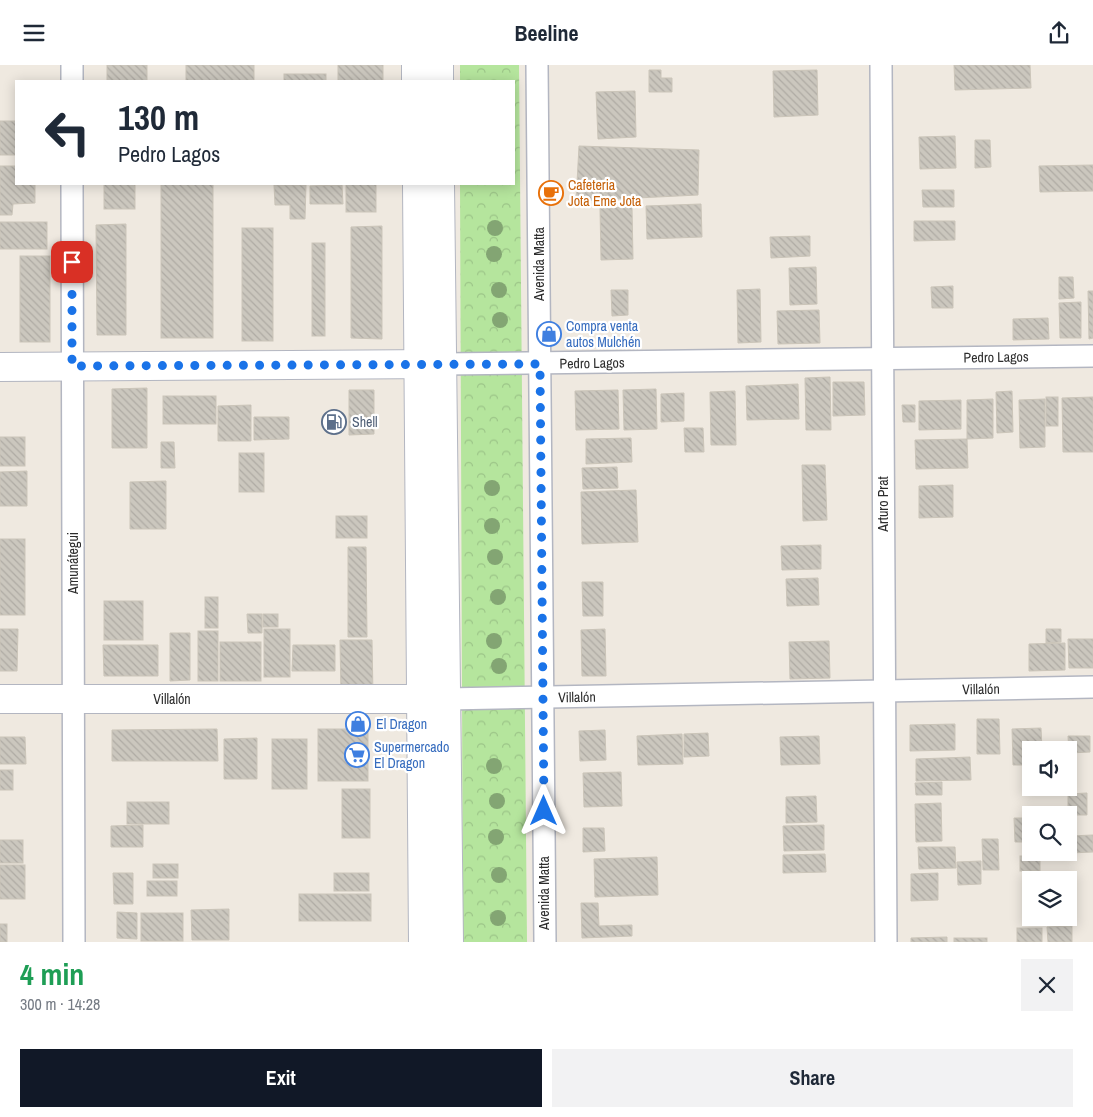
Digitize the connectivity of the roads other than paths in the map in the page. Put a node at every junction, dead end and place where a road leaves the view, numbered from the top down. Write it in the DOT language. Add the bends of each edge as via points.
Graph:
graph roads {
  1 [pos="72,65"];
  2 [pos="416,65"];
  3 [pos="439,65"];
  4 [pos="537,65"];
  5 [pos="880,65"];
  6 [pos="72,80"];
  7 [pos="416,80"];
  8 [pos="439,80"];
  9 [pos="72,185"];
  10 [pos="417,185"];
  11 [pos="440,185"];
  12 [pos="1093,356"];
  13 [pos="882,359"];
  14 [pos="430,363"];
  15 [pos="540,364"];
  16 [pos="72,366"];
  17 [pos="0,367"];
  18 [pos="1093,687"];
  19 [pos="884,692"];
  20 [pos="542,698"];
  21 [pos="0,699"];
  22 [pos="73,699"];
  23 [pos="433,699"];
  24 [pos="74,942"];
  25 [pos="423,942"];
  26 [pos="449,942"];
  27 [pos="544,942"];
  28 [pos="886,942"];
  1 -- 6 [label="street"];
  2 -- 7 [label="main road"];
  3 -- 8 [label="main road"];
  4 -- 15 [label="street, Avenida Matta"];
  5 -- 13 [label="street, Arturo Prat"];
  9 -- 16 [label="street, Amunátegui"];
  10 -- 14 [label="main road"];
  11 -- 14 [label="main road"];
  12 -- 13 [label="street, Pedro Lagos"];
  13 -- 15 [label="street, Pedro Lagos"];
  13 -- 19 [label="street, Arturo Prat"];
  14 -- 15 [label="street, Pedro Lagos"];
  14 -- 16 [label="main road, Pedro Lagos"];
  14 -- 23 [label="main road"];
  15 -- 20 [label="street, Avenida Matta"];
  16 -- 17 [label="main road, Pedro Lagos"];
  16 -- 22 [label="street, Amunátegui"];
  18 -- 19 [label="street, Villalón"];
  19 -- 20 [label="street, Villalón"];
  19 -- 28 [label="street, Arturo Prat"];
  20 -- 23 [label="street, Villalón"];
  20 -- 27 [label="street, Avenida Matta"];
  21 -- 22 [label="main road, Villalón"];
  22 -- 23 [label="main road, Villalón"];
  22 -- 24 [label="street, Amunátegui"];
  23 -- 25 [label="main road"];
  23 -- 26 [label="main road"];
}
